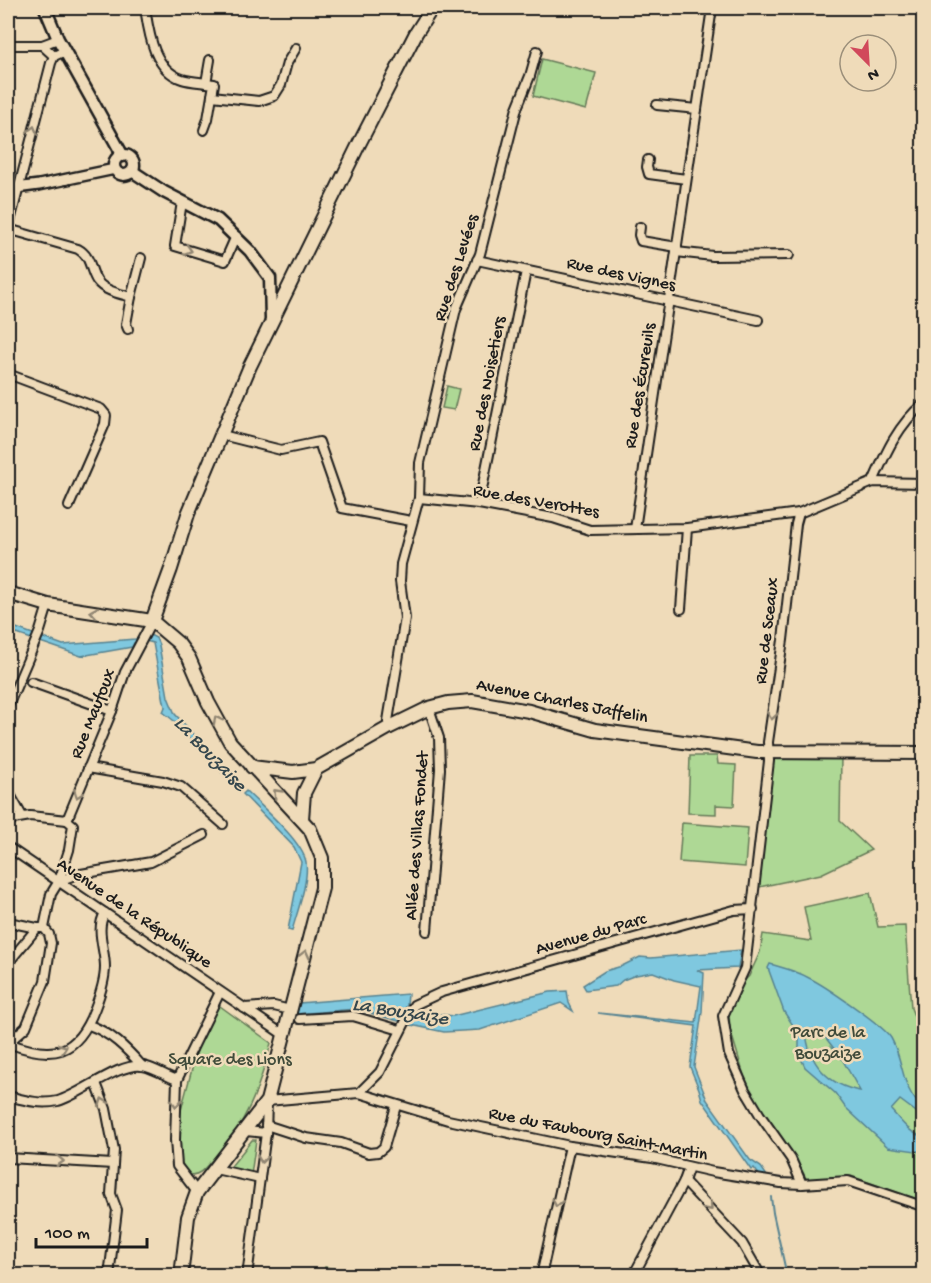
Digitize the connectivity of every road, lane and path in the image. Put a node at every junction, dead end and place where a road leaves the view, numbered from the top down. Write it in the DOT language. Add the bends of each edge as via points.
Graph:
graph roads {
  1 [pos="45,8"];
  2 [pos="146,8"];
  3 [pos="432,8"];
  4 [pos="712,8"];
  5 [pos="58,39"];
  6 [pos="8,45"];
  7 [pos="42,45"];
  8 [pos="296,48"];
  9 [pos="64,51"];
  10 [pos="537,51"];
  11 [pos="54,56"];
  12 [pos="210,60"];
  13 [pos="206,83"];
  14 [pos="212,96"];
  15 [pos="657,105"];
  16 [pos="697,110"];
  17 [pos="204,130"];
  18 [pos="123,156"];
  19 [pos="648,160"];
  20 [pos="115,169"];
  21 [pos="132,171"];
  22 [pos="686,179"];
  23 [pos="19,187"];
  24 [pos="8,189"];
  25 [pos="182,202"];
  26 [pos="640,227"];
  27 [pos="8,229"];
  28 [pos="236,236"];
  29 [pos="677,250"];
  30 [pos="789,255"];
  31 [pos="141,258"];
  32 [pos="477,260"];
  33 [pos="526,271"];
  34 [pos="270,278"];
  35 [pos="288,287"];
  36 [pos="131,297"];
  37 [pos="669,300"];
  38 [pos="758,320"];
  39 [pos="271,321"];
  40 [pos="128,329"];
  41 [pos="8,374"];
  42 [pos="924,403"];
  43 [pos="222,435"];
  44 [pos="873,482"];
  45 [pos="924,483"];
  46 [pos="419,498"];
  47 [pos="479,504"];
  48 [pos="69,506"];
  49 [pos="799,513"];
  50 [pos="411,521"];
  51 [pos="687,528"];
  52 [pos="635,529"];
  53 [pos="8,593"];
  54 [pos="48,605"];
  55 [pos="681,609"];
  56 [pos="152,621"];
  57 [pos="31,682"];
  58 [pos="8,706"];
  59 [pos="429,708"];
  60 [pos="112,711"];
  61 [pos="390,727"];
  62 [pos="767,753"];
  63 [pos="924,753"];
  64 [pos="252,767"];
  65 [pos="88,768"];
  66 [pos="316,769"];
  67 [pos="8,791"];
  68 [pos="22,816"];
  69 [pos="302,819"];
  70 [pos="8,820"];
  71 [pos="67,820"];
  72 [pos="223,824"];
  73 [pos="204,835"];
  74 [pos="8,847"];
  75 [pos="59,881"];
  76 [pos="753,909"];
  77 [pos="105,913"];
  78 [pos="8,922"];
  79 [pos="40,928"];
  80 [pos="426,932"];
  81 [pos="8,963"];
  82 [pos="220,992"];
  83 [pos="243,1008"];
  84 [pos="290,1010"];
  85 [pos="300,1019"];
  86 [pos="89,1024"];
  87 [pos="400,1030"];
  88 [pos="284,1035"];
  89 [pos="8,1044"];
  90 [pos="142,1066"];
  91 [pos="177,1080"];
  92 [pos="96,1083"];
  93 [pos="359,1093"];
  94 [pos="8,1096"];
  95 [pos="267,1101"];
  96 [pos="396,1106"];
  97 [pos="266,1129"];
  98 [pos="246,1131"];
  99 [pos="570,1146"];
  100 [pos="8,1158"];
  101 [pos="113,1164"];
  102 [pos="689,1167"];
  103 [pos="214,1168"];
  104 [pos="260,1179"];
  105 [pos="684,1181"];
  106 [pos="802,1184"];
  107 [pos="197,1192"];
  108 [pos="924,1204"];
  109 [pos="109,1275"];
  110 [pos="181,1275"];
  111 [pos="247,1275"];
  112 [pos="541,1275"];
  113 [pos="633,1275"];
  114 [pos="761,1275"];
  1 -- 5 [label="main road"];
  2 -- 13 [label="street" via="161,63 176,76"];
  3 -- 35 [label="main road"];
  4 -- 16 [label="street, Rue des Écureuils"];
  5 -- 7 [label="street"];
  5 -- 9 [label="main road"];
  6 -- 7 [label="street"];
  7 -- 11 [label="street"];
  8 -- 14 [label="street" via="274,96 259,101"];
  9 -- 11 [label="street"];
  9 -- 18 [label="main road"];
  10 -- 32 [label="street, Rue des Levées" via="517,108"];
  23 -- 11 [label="street, one-way"];
  12 -- 13 [label="street"];
  13 -- 14 [label="street" via="214,84"];
  14 -- 17 [label="street"];
  15 -- 16 [label="street"];
  16 -- 22 [label="street, Rue des Écureuils"];
  18 -- 20 [label="main road" via="115,161"];
  18 -- 21 [label="main road" via="132,159"];
  19 -- 22 [label="street" via="650,174"];
  20 -- 21 [label="main road" via="123,175"];
  20 -- 23 [label="street"];
  21 -- 25 [label="main road"];
  22 -- 29 [label="street, Rue des Écureuils"];
  23 -- 24 [label="street"];
  23 -- 27 [label="street"];
  25 -- 28 [label="main road" via="218,220"];
  25 -- 28 [label="street, one-way" via="175,246 225,261"];
  26 -- 29 [label="street" via="639,239 643,243"];
  27 -- 36 [label="street" via="84,252 101,285"];
  28 -- 34 [label="main road"];
  29 -- 30 [label="street" via="713,256"];
  29 -- 37 [label="street, Rue des Écureuils"];
  31 -- 36 [label="street"];
  32 -- 33 [label="street, Rue des Vignes"];
  32 -- 46 [label="street, Rue des Levées" via="456,309 419,470"];
  33 -- 37 [label="street, Rue des Vignes"];
  33 -- 47 [label="street, Rue des Noisetiers"];
  34 -- 35 [label="main road"];
  34 -- 39 [label="main road"];
  35 -- 39 [label="main road"];
  36 -- 40 [label="street"];
  37 -- 38 [label="street, Rue des Vignes"];
  37 -- 52 [label="street, Rue des Écureuils"];
  39 -- 43 [label="main road"];
  41 -- 48 [label="street" via="101,409 105,415 105,424"];
  42 -- 44 [label="street" via="891,441"];
  43 -- 50 [label="street" via="281,450 319,442 342,508"];
  43 -- 56 [label="main road" via="188,514"];
  44 -- 45 [label="street"];
  44 -- 49 [label="street, Rue des Verottes"];
  46 -- 47 [label="street, Rue des Verottes"];
  46 -- 50 [label="street"];
  47 -- 52 [label="street, Rue des Verottes" via="553,518 590,530"];
  49 -- 51 [label="street, Rue des Verottes"];
  49 -- 62 [label="street, Rue de Sceaux, one-way"];
  50 -- 61 [label="street" via="401,564 405,618"];
  51 -- 52 [label="street, Rue des Verottes"];
  51 -- 55 [label="street"];
  53 -- 54 [label="main road"];
  56 -- 54 [label="main road, one-way"];
  54 -- 58 [label="street"];
  56 -- 60 [label="street, Rue Maufoux" via="125,672"];
  64 -- 56 [label="main road, one-way" via="220,728 185,652"];
  57 -- 60 [label="street"];
  59 -- 61 [label="main road, Avenue Charles Jaffelin"];
  59 -- 62 [label="main road, Avenue Charles Jaffelin" via="471,701 529,711 595,730"];
  59 -- 80 [label="street, Allée des Villas Fondet" via="439,738 440,769"];
  60 -- 65 [label="street, Rue Maufoux"];
  61 -- 66 [label="main road, Avenue Charles Jaffelin"];
  62 -- 63 [label="main road, Avenue Charles Jaffelin"];
  62 -- 76 [label="street"];
  64 -- 66 [label="main road" via="293,772"];
  69 -- 64 [label="main road, one-way"];
  65 -- 71 [label="street, Rue Maufoux, one-way"];
  65 -- 72 [label="street" via="180,787"];
  66 -- 69 [label="main road" via="304,793"];
  67 -- 68 [label="street"];
  68 -- 70 [label="street"];
  68 -- 71 [label="street"];
  84 -- 69 [label="main road, one-way" via="323,877 320,851"];
  71 -- 75 [label="street" via="74,825"];
  73 -- 75 [label="street" via="151,862"];
  74 -- 75 [label="street, Avenue de la République"];
  75 -- 77 [label="street, Avenue de la République"];
  75 -- 79 [label="street"];
  76 -- 87 [label="street, Avenue du Parc" via="734,910 442,992 414,1005"];
  76 -- 106 [label="street" via="745,968 723,1016 729,1054 745,1090 791,1159"];
  77 -- 82 [label="street, Avenue de la République"];
  77 -- 86 [label="street" via="100,931 105,968"];
  78 -- 79 [label="street"];
  79 -- 81 [label="street"];
  79 -- 89 [label="street" via="49,934 51,943 45,981 26,1027"];
  82 -- 83 [label="street, Avenue de la République"];
  82 -- 91 [label="street"];
  83 -- 84 [label="street" via="274,1006"];
  83 -- 88 [label="street, Avenue de la République"];
  84 -- 88 [label="main road"];
  85 -- 87 [label="street" via="353,1016"];
  89 -- 86 [label="street, one-way" via="32,1052 61,1052"];
  86 -- 90 [label="street" via="123,1044"];
  87 -- 93 [label="street, Avenue du Parc" via="380,1072"];
  88 -- 95 [label="main road"];
  90 -- 91 [label="street"];
  90 -- 92 [label="street" via="126,1068"];
  91 -- 107 [label="street, one-way" via="177,1166"];
  92 -- 94 [label="street" via="56,1101 35,1103"];
  101 -- 92 [label="street, one-way" via="106,1109"];
  93 -- 95 [label="street, Rue du Faubourg Saint-Martin"];
  93 -- 96 [label="street, Rue du Faubourg Saint-Martin"];
  95 -- 97 [label="street"];
  95 -- 98 [label="main road"];
  96 -- 97 [label="street" via="384,1147 378,1152"];
  96 -- 99 [label="street, Rue du Faubourg Saint-Martin"];
  97 -- 98 [label="street"];
  97 -- 104 [label="street, one-way"];
  98 -- 103 [label="main road"];
  99 -- 102 [label="street, Rue du Faubourg Saint-Martin"];
  99 -- 112 [label="street, one-way"];
  100 -- 101 [label="street, one-way"];
  101 -- 109 [label="street" via="111,1194 117,1210"];
  102 -- 105 [label="street"];
  102 -- 106 [label="street, Rue du Faubourg Saint-Martin"];
  103 -- 104 [label="street"];
  103 -- 107 [label="main road"];
  104 -- 111 [label="street"];
  105 -- 113 [label="street"];
  105 -- 114 [label="street, one-way" via="734,1233"];
  106 -- 108 [label="street, Rue du Faubourg Saint-Martin" via="848,1181 918,1206"];
  107 -- 110 [label="main road" via="188,1217"];
}
